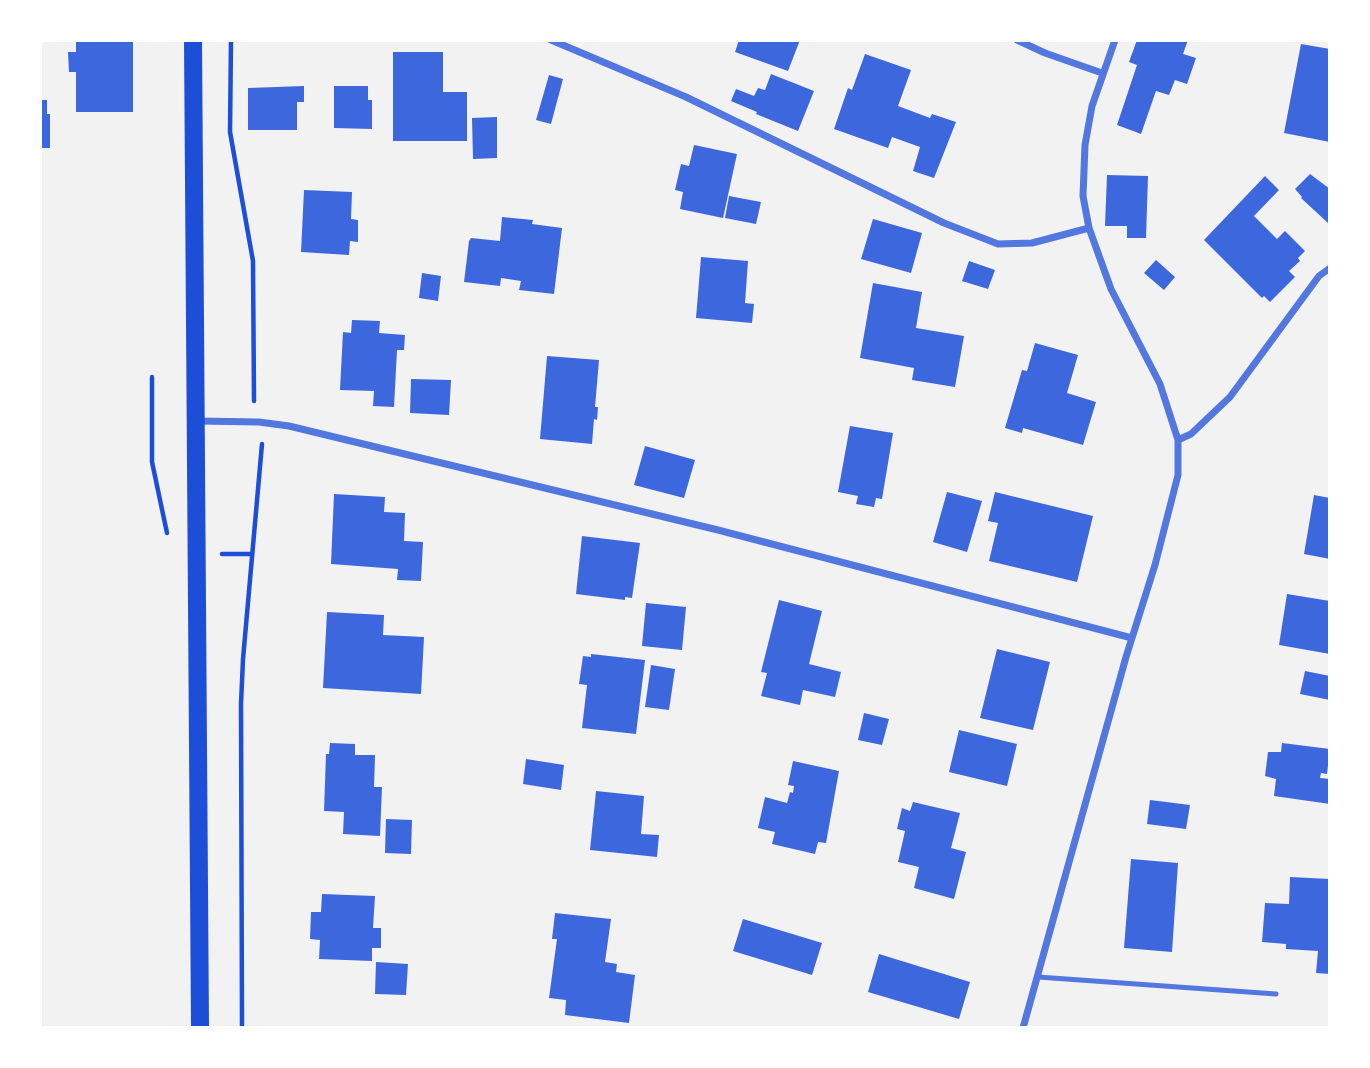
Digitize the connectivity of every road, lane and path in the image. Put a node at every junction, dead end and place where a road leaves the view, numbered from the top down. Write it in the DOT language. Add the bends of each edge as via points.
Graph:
graph roads {
  1 [pos="193,40"];
  2 [pos="230,40"];
  3 [pos="551,40"];
  4 [pos="1017,40"];
  5 [pos="1115,40"];
  6 [pos="1102,73"];
  7 [pos="1089,228"];
  8 [pos="1330,268"];
  9 [pos="196,421"];
  10 [pos="259,422"];
  11 [pos="1178,440"];
  12 [pos="1132,638"];
  13 [pos="1038,977"];
  14 [pos="1276,993"];
  15 [pos="200,1028"];
  16 [pos="242,1028"];
  17 [pos="1023,1028"];
  1 -- 9 [label="main road"];
  2 -- 10 [label="path" via="230,132 253,261 253,388"];
  3 -- 7 [label="street" via="686,97 944,223 998,244 1031,243"];
  4 -- 6 [label="street"];
  5 -- 6 [label="street"];
  6 -- 7 [label="street" via="1085,145 1083,197"];
  7 -- 11 [label="street" via="1111,289 1160,384"];
  8 -- 11 [label="street" via="1319,276 1230,397 1191,434"];
  9 -- 10 [label="street"];
  9 -- 15 [label="main road"];
  10 -- 12 [label="street" via="718,530"];
  10 -- 16 [label="path" via="263,435 243,659"];
  11 -- 12 [label="street" via="1178,475"];
  12 -- 13 [label="street"];
  13 -- 14 [label="lane"];
  13 -- 17 [label="street"];
}
